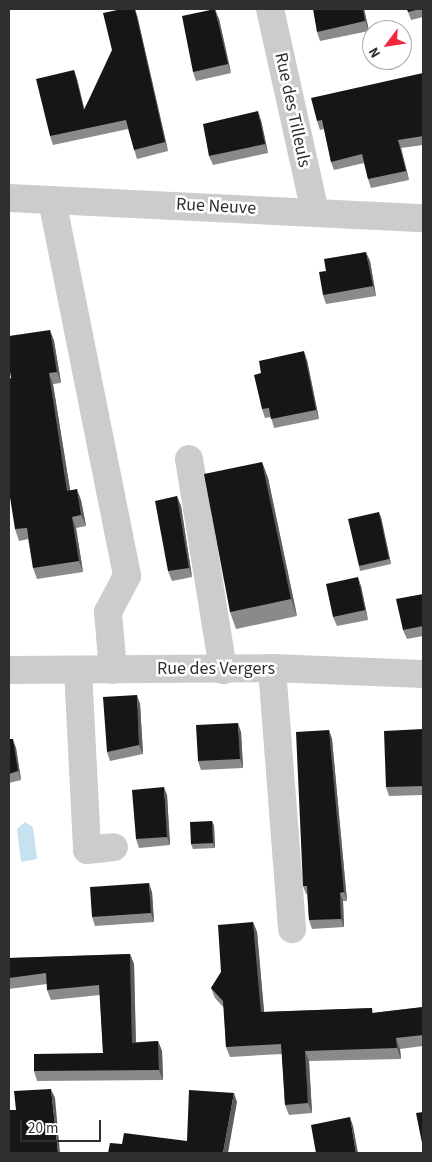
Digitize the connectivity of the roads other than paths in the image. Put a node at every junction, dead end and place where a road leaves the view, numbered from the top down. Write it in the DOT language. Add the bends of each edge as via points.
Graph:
graph roads {
  1 [pos="270,9"];
  2 [pos="9,198"];
  3 [pos="52,200"];
  4 [pos="315,212"];
  5 [pos="423,218"];
  6 [pos="189,459"];
  7 [pos="272,668"];
  8 [pos="9,670"];
  9 [pos="78,670"];
  10 [pos="113,670"];
  11 [pos="223,670"];
  12 [pos="423,674"];
  13 [pos="114,847"];
  14 [pos="292,929"];
  1 -- 4 [label="street, Rue des Tilleuls"];
  2 -- 3 [label="street, Rue Neuve"];
  3 -- 4 [label="street, Rue Neuve"];
  3 -- 10 [label="street" via="127,576 108,612"];
  4 -- 5 [label="street, Rue Neuve"];
  6 -- 11 [label="street"];
  7 -- 11 [label="street, Rue des Vergers"];
  7 -- 12 [label="street, Rue des Vergers"];
  7 -- 14 [label="street"];
  8 -- 9 [label="street, Rue des Vergers"];
  9 -- 10 [label="street, Rue des Vergers"];
  9 -- 13 [label="street" via="87,850"];
  10 -- 11 [label="street, Rue des Vergers"];
}
